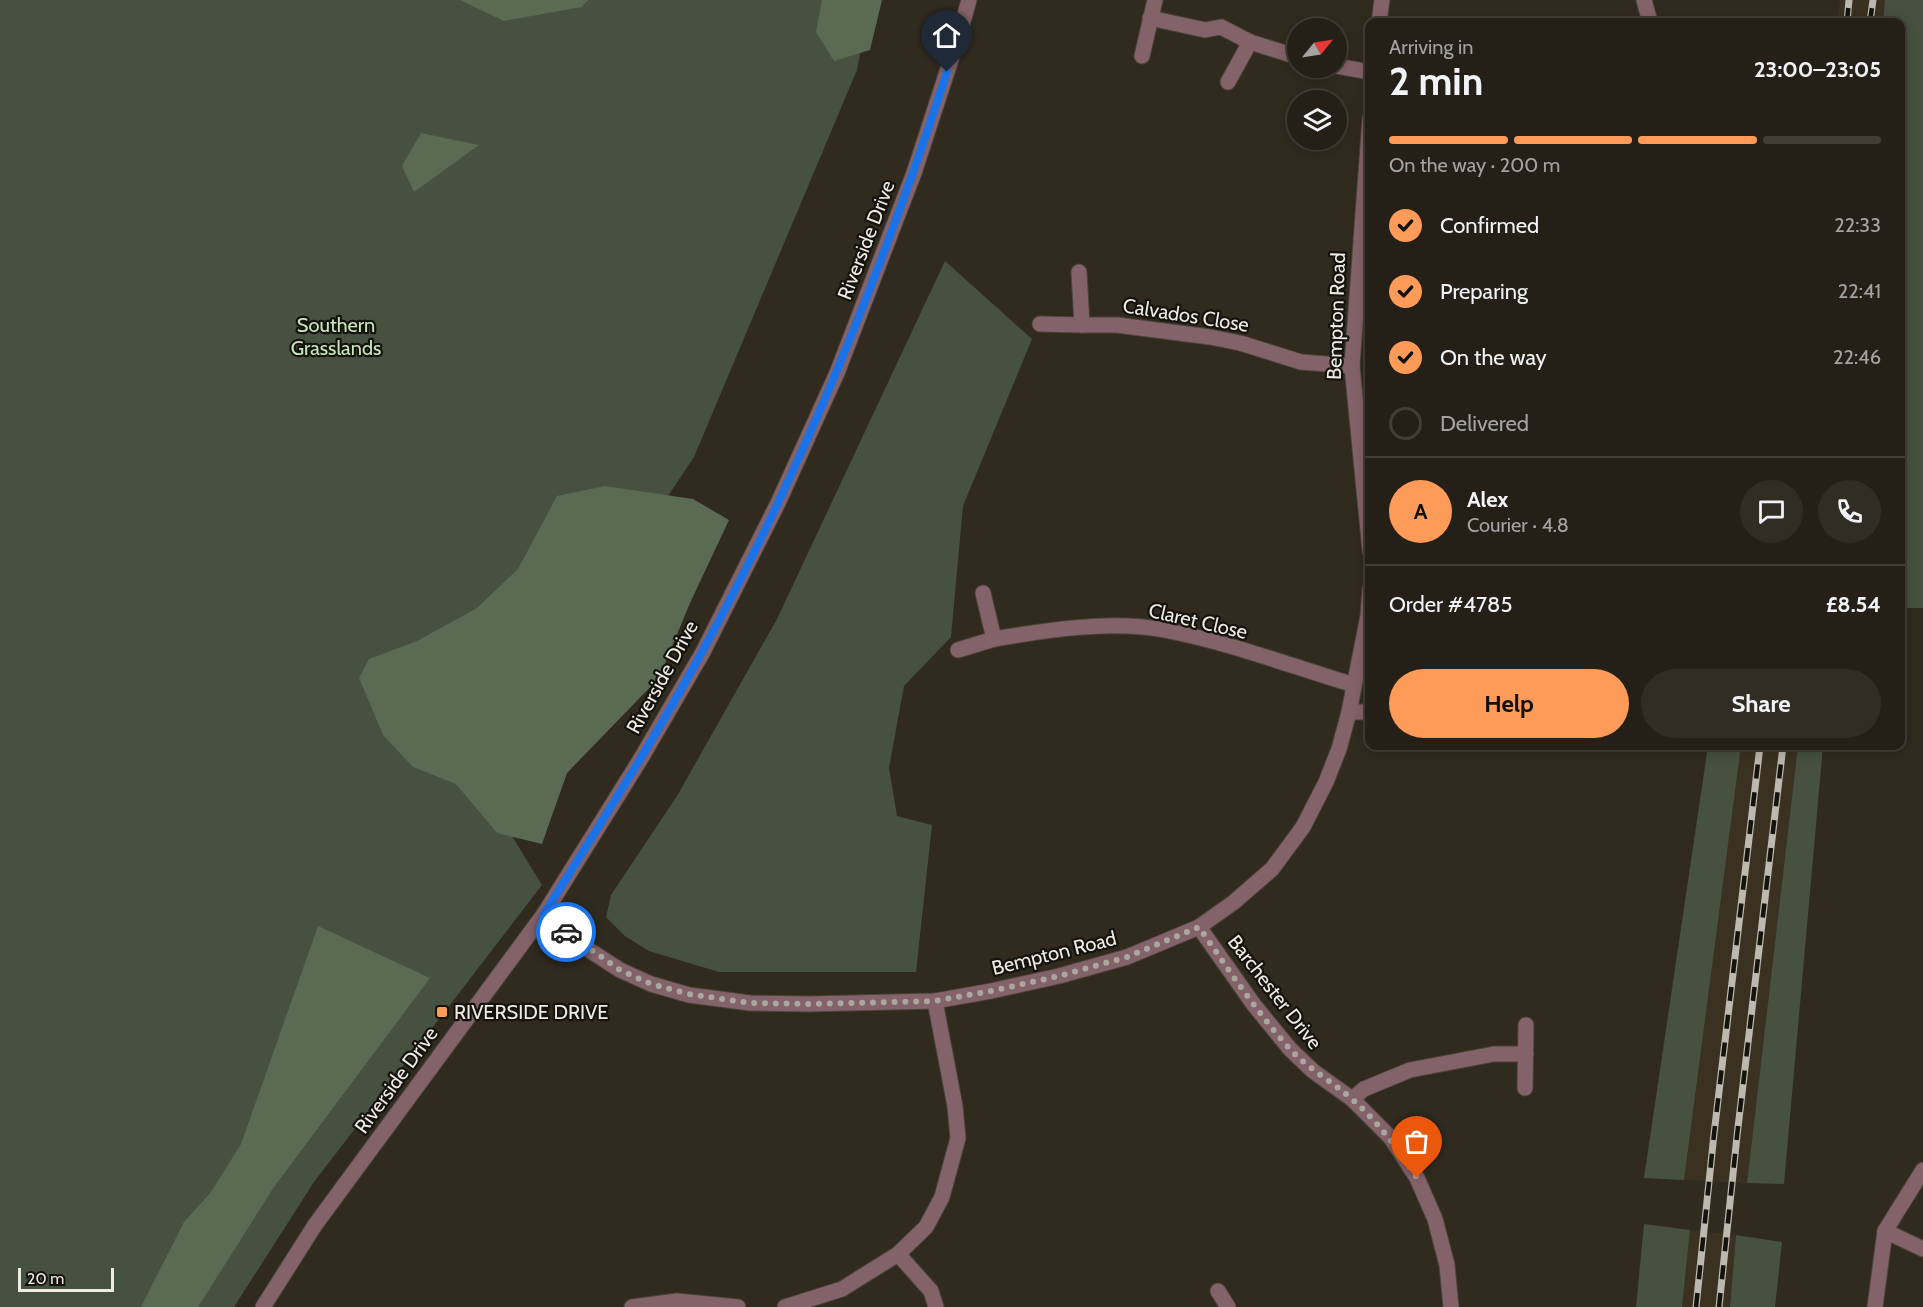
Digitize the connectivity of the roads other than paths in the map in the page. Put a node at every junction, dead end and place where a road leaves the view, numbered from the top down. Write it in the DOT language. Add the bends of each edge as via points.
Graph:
graph roads {
  1 [pos="969,0"];
  2 [pos="1155,0"];
  3 [pos="1382,0"];
  4 [pos="1644,0"];
  5 [pos="1150,18"];
  6 [pos="1380,18"];
  7 [pos="1649,18"];
  8 [pos="1250,42"];
  9 [pos="1287,54"];
  10 [pos="1142,56"];
  11 [pos="1347,68"];
  12 [pos="1365,71"];
  13 [pos="1228,82"];
  14 [pos="1365,187"];
  15 [pos="1079,272"];
  16 [pos="1040,324"];
  17 [pos="1082,325"];
  18 [pos="1352,366"];
  19 [pos="1365,500"];
  20 [pos="983,593"];
  21 [pos="1365,630"];
  22 [pos="994,639"];
  23 [pos="958,650"];
  24 [pos="1353,685"];
  25 [pos="1349,712"];
  26 [pos="1365,712"];
  27 [pos="544,914"];
  28 [pos="1199,927"];
  29 [pos="935,1001"];
  30 [pos="1526,1025"];
  31 [pos="1526,1054"];
  32 [pos="1525,1088"];
  33 [pos="1352,1099"];
  34 [pos="1923,1170"];
  35 [pos="1885,1231"];
  36 [pos="1923,1249"];
  37 [pos="898,1254"];
  38 [pos="1218,1290"];
  39 [pos="678,1304"];
  40 [pos="263,1307"];
  41 [pos="632,1307"];
  42 [pos="738,1307"];
  43 [pos="785,1307"];
  44 [pos="936,1307"];
  45 [pos="1228,1307"];
  46 [pos="1451,1307"];
  47 [pos="1875,1307"];
  1 -- 27 [label="street, Riverside Drive" via="914,173 837,373 778,503 703,652"];
  2 -- 5 [label="street"];
  3 -- 6 [label="street"];
  4 -- 7 [label="street"];
  5 -- 8 [label="street" via="1205,30 1221,27"];
  5 -- 10 [label="street"];
  8 -- 9 [label="street"];
  8 -- 13 [label="street"];
  11 -- 12 [label="street"];
  14 -- 18 [label="street, Bempton Road"];
  15 -- 17 [label="street"];
  16 -- 17 [label="street, Calvados Close"];
  17 -- 18 [label="street, Calvados Close" via="1117,325 1210,337 1301,362"];
  18 -- 19 [label="street, Bempton Road"];
  20 -- 22 [label="street"];
  21 -- 24 [label="street, Bempton Road"];
  22 -- 23 [label="street, Claret Close"];
  22 -- 24 [label="street, Claret Close" via="1108,626 1162,630"];
  24 -- 25 [label="street, Bempton Road"];
  25 -- 26 [label="street"];
  25 -- 28 [label="street, Bempton Road" via="1326,782 1303,827 1272,869"];
  27 -- 29 [label="street, Bempton Road" via="620,970 651,984 689,994 750,1003"];
  27 -- 40 [label="street, Riverside Drive" via="315,1225"];
  28 -- 29 [label="street, Bempton Road" via="1127,957 1059,976"];
  28 -- 33 [label="street, Barchester Drive" via="1290,1049"];
  29 -- 37 [label="street" via="958,1138 942,1197 926,1227"];
  30 -- 31 [label="street"];
  31 -- 32 [label="street"];
  31 -- 33 [label="street" via="1494,1054 1410,1071 1364,1089"];
  33 -- 46 [label="street, Barchester Drive" via="1391,1138 1417,1178 1435,1219 1448,1265"];
  34 -- 35 [label="street"];
  35 -- 36 [label="street"];
  35 -- 47 [label="street"];
  37 -- 43 [label="street" via="842,1289"];
  37 -- 44 [label="street" via="931,1291"];
  38 -- 45 [label="street"];
  39 -- 41 [label="street"];
  39 -- 42 [label="street"];
}
